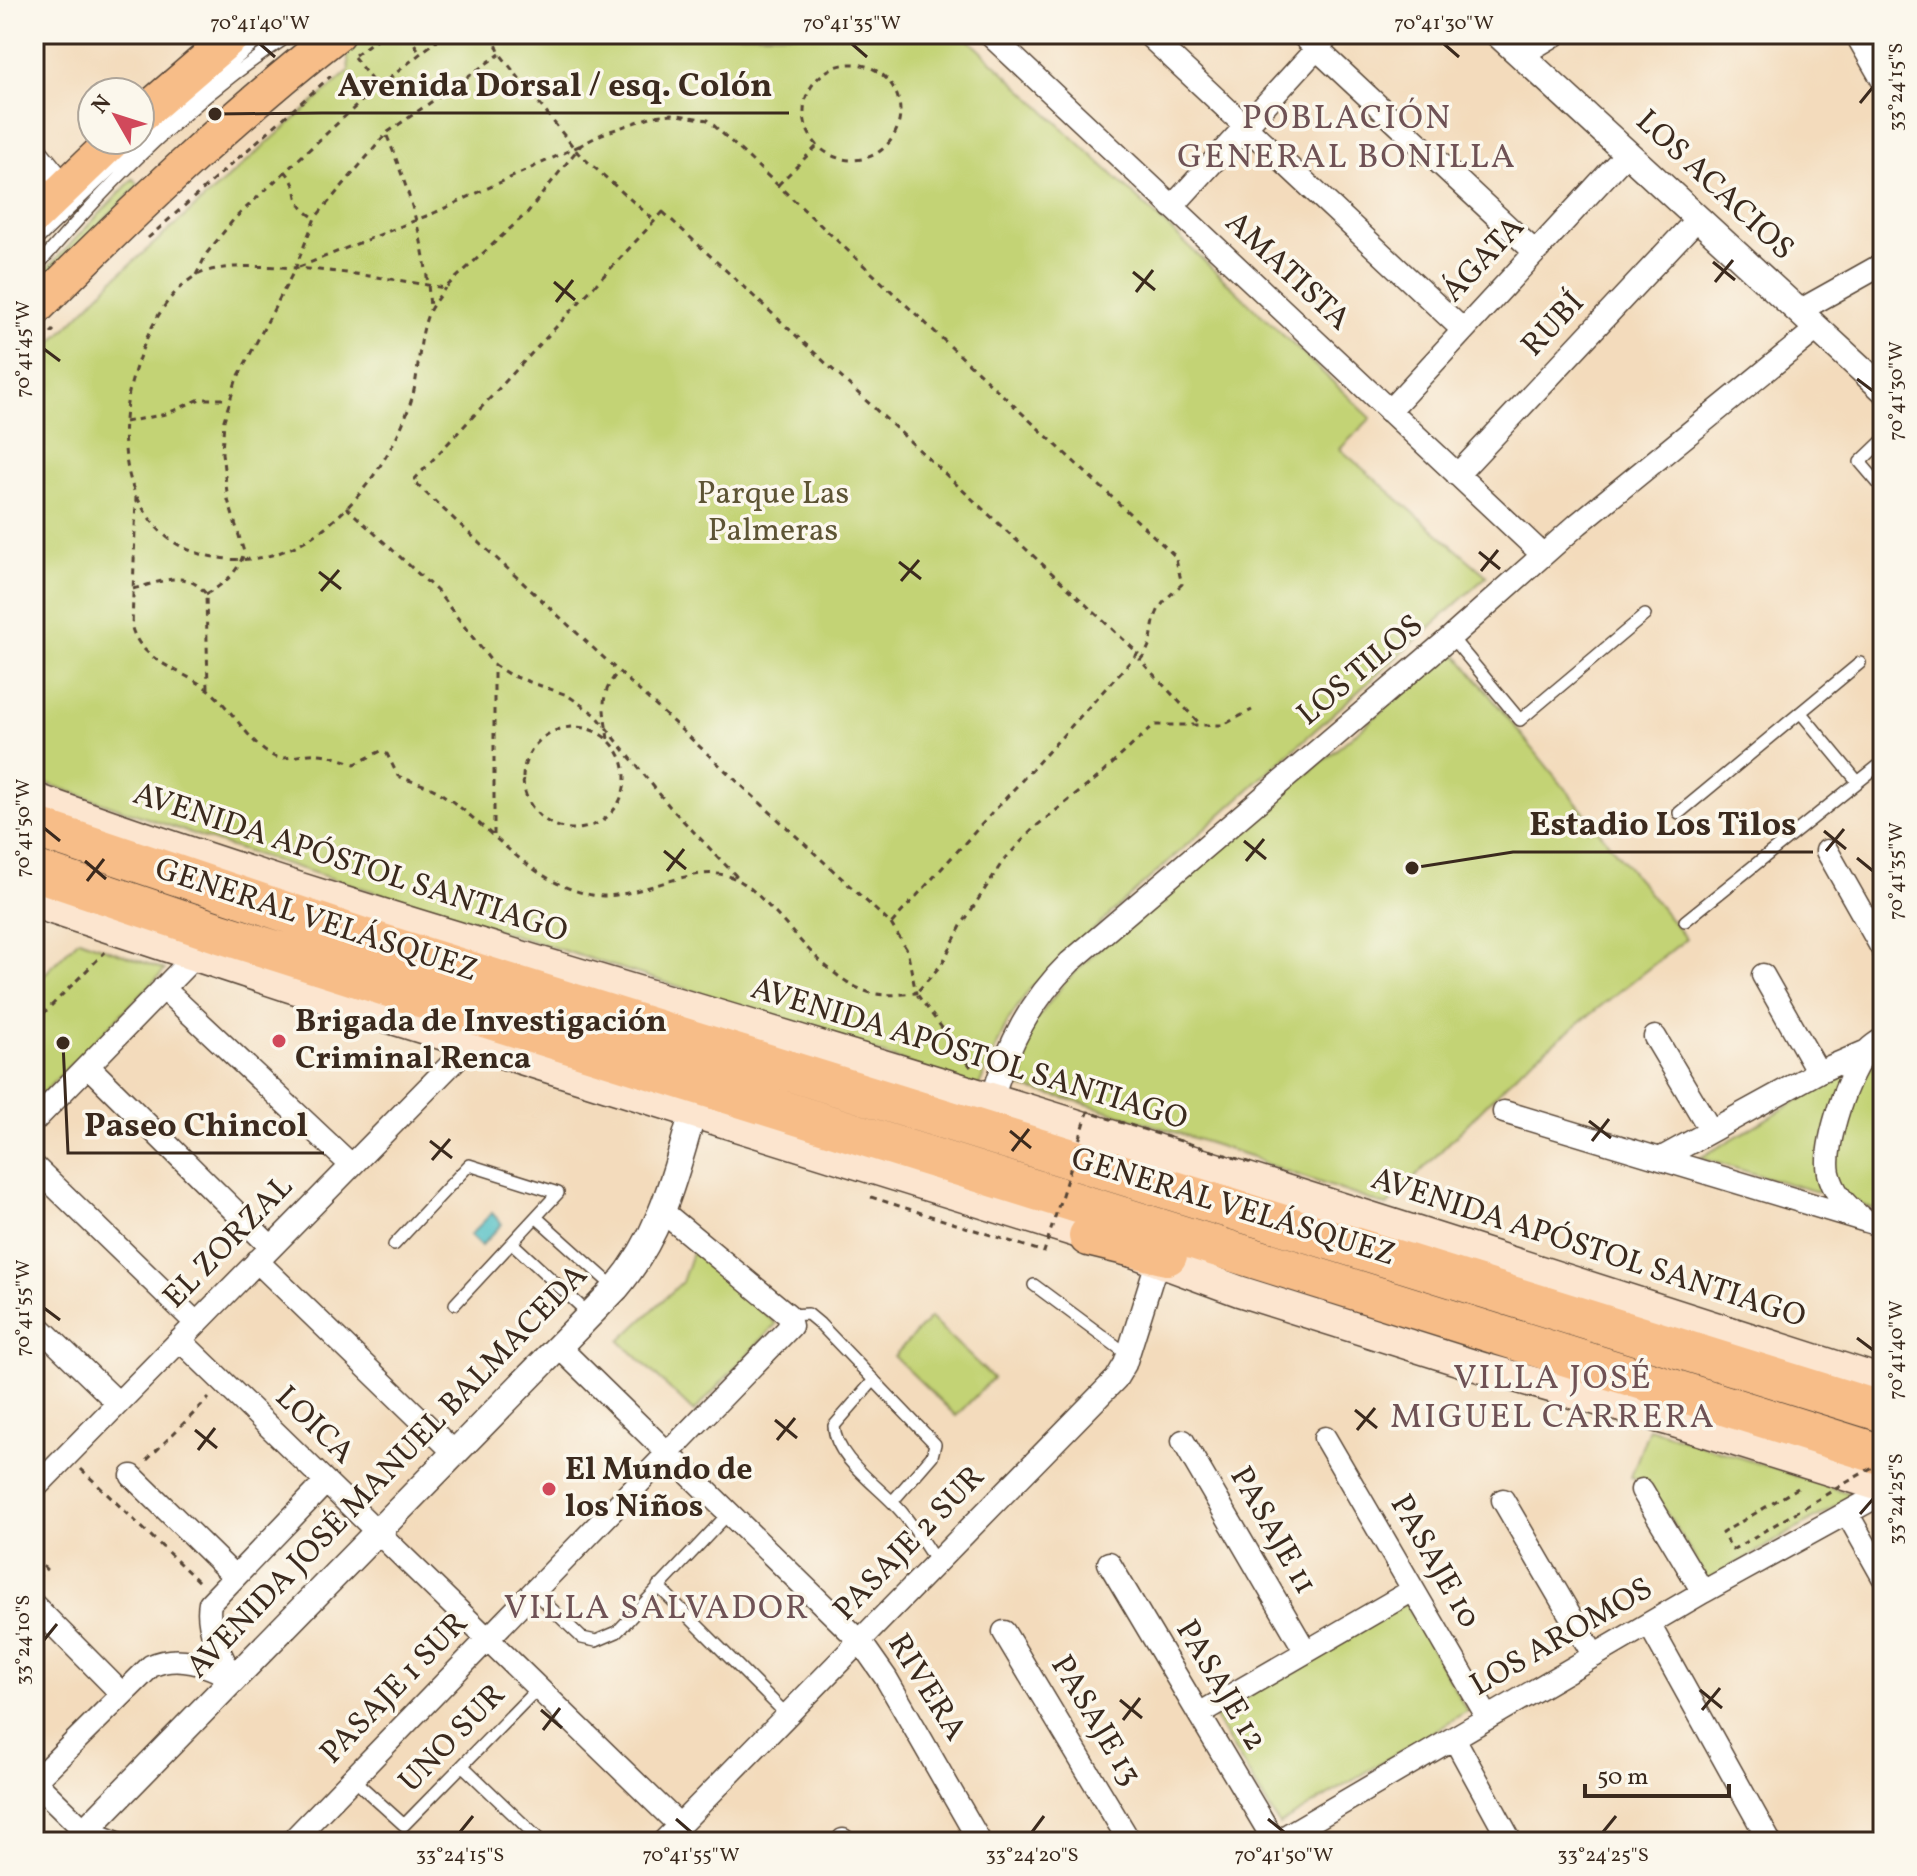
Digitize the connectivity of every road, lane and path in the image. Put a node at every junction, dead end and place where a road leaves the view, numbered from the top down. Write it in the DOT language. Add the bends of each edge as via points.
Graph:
graph roads {
  1 [pos="235,34"];
  2 [pos="266,34"];
  3 [pos="292,34"];
  4 [pos="383,34"];
  5 [pos="408,34"];
  6 [pos="445,34"];
  7 [pos="492,34"];
  8 [pos="989,34"];
  9 [pos="1147,34"];
  10 [pos="1498,34"];
  11 [pos="1556,34"];
  12 [pos="1856,34"];
  13 [pos="1316,39"];
  14 [pos="346,50"];
  15 [pos="421,54"];
  16 [pos="500,54"];
  17 [pos="1521,55"];
  18 [pos="340,68"];
  19 [pos="1883,81"];
  20 [pos="377,88"];
  21 [pos="156,102"];
  22 [pos="1246,126"];
  23 [pos="386,134"];
  24 [pos="818,145"];
  25 [pos="34,149"];
  26 [pos="576,151"];
  27 [pos="1627,153"];
  28 [pos="97,156"];
  29 [pos="285,171"];
  30 [pos="778,185"];
  31 [pos="64,186"];
  32 [pos="1172,207"];
  33 [pos="34,217"];
  34 [pos="315,218"];
  35 [pos="1698,218"];
  36 [pos="416,220"];
  37 [pos="655,221"];
  38 [pos="144,242"];
  39 [pos="34,243"];
  40 [pos="1535,252"];
  41 [pos="1883,264"];
  42 [pos="295,269"];
  43 [pos="34,270"];
  44 [pos="196,275"];
  45 [pos="429,285"];
  46 [pos="445,288"];
  47 [pos="430,310"];
  48 [pos="44,319"];
  49 [pos="1808,320"];
  50 [pos="1463,330"];
  51 [pos="34,350"];
  52 [pos="1883,389"];
  53 [pos="230,399"];
  54 [pos="1389,411"];
  55 [pos="125,422"];
  56 [pos="1883,440"];
  57 [pos="1457,475"];
  58 [pos="1883,489"];
  59 [pos="136,496"];
  60 [pos="346,507"];
  61 [pos="1543,555"];
  62 [pos="242,559"];
  63 [pos="133,589"];
  64 [pos="206,594"];
  65 [pos="1645,615"];
  66 [pos="1451,637"];
  67 [pos="1860,663"];
  68 [pos="494,665"];
  69 [pos="618,672"];
  70 [pos="208,689"];
  71 [pos="1252,710"];
  72 [pos="1801,713"];
  73 [pos="1200,724"];
  74 [pos="606,728"];
  75 [pos="608,739"];
  76 [pos="1883,762"];
  77 [pos="1858,782"];
  78 [pos="34,798"];
  79 [pos="1679,813"];
  80 [pos="34,827"];
  81 [pos="494,835"];
  82 [pos="1827,851"];
  83 [pos="34,870"];
  84 [pos="743,882"];
  85 [pos="34,903"];
  86 [pos="1685,921"];
  87 [pos="891,924"];
  88 [pos="124,933"];
  89 [pos="1883,950"];
  90 [pos="195,956"];
  91 [pos="565,971"];
  92 [pos="1763,975"];
  93 [pos="163,988"];
  94 [pos="916,993"];
  95 [pos="34,1023"];
  96 [pos="1655,1037"];
  97 [pos="472,1043"];
  98 [pos="1875,1045"];
  99 [pos="88,1066"];
  100 [pos="971,1067"];
  101 [pos="1818,1072"];
  102 [pos="992,1099"];
  103 [pos="892,1102"];
  104 [pos="693,1112"];
  105 [pos="1504,1112"];
  106 [pos="34,1121"];
  107 [pos="1711,1131"];
  108 [pos="1660,1159"];
  109 [pos="1251,1163"];
  110 [pos="350,1164"];
  111 [pos="34,1166"];
  112 [pos="871,1197"];
  113 [pos="663,1212"];
  114 [pos="536,1217"];
  115 [pos="1875,1223"];
  116 [pos="1089,1236"];
  117 [pos="512,1243"];
  118 [pos="394,1245"];
  119 [pos="264,1254"];
  120 [pos="1383,1255"];
  121 [pos="1157,1262"];
  122 [pos="1034,1285"];
  123 [pos="616,1288"];
  124 [pos="455,1304"];
  125 [pos="1637,1304"];
  126 [pos="590,1315"];
  127 [pos="788,1315"];
  128 [pos="1441,1315"];
  129 [pos="34,1322"];
  130 [pos="196,1323"];
  131 [pos="180,1340"];
  132 [pos="559,1347"];
  133 [pos="1127,1354"];
  134 [pos="874,1380"];
  135 [pos="1883,1381"];
  136 [pos="224,1383"];
  137 [pos="118,1403"];
  138 [pos="1883,1412"];
  139 [pos="1325,1438"];
  140 [pos="1183,1441"];
  141 [pos="454,1452"];
  142 [pos="668,1454"];
  143 [pos="67,1455"];
  144 [pos="1883,1455"];
  145 [pos="1883,1461"];
  146 [pos="132,1476"];
  147 [pos="36,1481"];
  148 [pos="326,1482"];
  149 [pos="1798,1488"];
  150 [pos="1642,1490"];
  151 [pos="1883,1490"];
  152 [pos="1503,1500"];
  153 [pos="892,1502"];
  154 [pos="729,1513"];
  155 [pos="1847,1513"];
  156 [pos="377,1531"];
  157 [pos="34,1558"];
  158 [pos="937,1563"];
  159 [pos="1109,1563"];
  160 [pos="234,1576"];
  161 [pos="1883,1577"];
  162 [pos="34,1582"];
  163 [pos="658,1586"];
  164 [pos="1413,1590"];
  165 [pos="534,1592"];
  166 [pos="1703,1592"];
  167 [pos="214,1597"];
  168 [pos="34,1605"];
  169 [pos="1649,1624"];
  170 [pos="1004,1632"];
  171 [pos="488,1639"];
  172 [pos="860,1641"];
  173 [pos="1306,1652"];
  174 [pos="1594,1656"];
  175 [pos="233,1678"];
  176 [pos="538,1688"];
  177 [pos="122,1694"];
  178 [pos="1199,1714"];
  179 [pos="787,1715"];
  180 [pos="1488,1718"];
  181 [pos="1454,1738"];
  182 [pos="463,1766"];
  183 [pos="352,1778"];
  184 [pos="34,1782"];
  185 [pos="679,1825"];
  186 [pos="79,1837"];
  187 [pos="115,1842"];
  188 [pos="291,1842"];
  189 [pos="542,1842"];
  190 [pos="663,1842"];
  191 [pos="980,1842"];
  192 [pos="1130,1842"];
  193 [pos="1276,1842"];
  194 [pos="1511,1842"];
  195 [pos="1770,1842"];
  1 -- 21 [label="main road"];
  2 -- 39 [label="lane" via="154,128"];
  3 -- 43 [label="lane" via="174,125"];
  4 -- 14 [label="path"];
  5 -- 15 [label="path"];
  6 -- 15 [label="path"];
  7 -- 16 [label="path"];
  8 -- 32 [label="street, AMATISTA"];
  9 -- 22 [label="street"];
  10 -- 17 [label="street, LOS ACACIOS"];
  11 -- 17 [label="street"];
  12 -- 19 [label="street"];
  13 -- 22 [label="street"];
  13 -- 40 [label="street"];
  14 -- 20 [label="path"];
  14 -- 48 [label="main road" via="173,176"];
  15 -- 20 [label="path"];
  16 -- 23 [label="path"];
  16 -- 26 [label="path"];
  17 -- 27 [label="street, LOS ACACIOS"];
  18 -- 38 [label="path"];
  20 -- 29 [label="path"];
  22 -- 32 [label="street"];
  22 -- 50 [label="street"];
  23 -- 34 [label="path"];
  23 -- 36 [label="path"];
  24 -- 24 [label="path" via="806,128 804,112 814,82 840,65 870,67 884,75 899,102 900,118 886,145 857,160 841,159"];
  24 -- 30 [label="path"];
  25 -- 31 [label="street"];
  26 -- 30 [label="path" via="612,129 653,116 694,116 708,120"];
  26 -- 36 [label="path"];
  26 -- 37 [label="path"];
  26 -- 46 [label="path" via="527,213"];
  27 -- 35 [label="street, LOS ACACIOS"];
  27 -- 40 [label="street, ÁGATA"];
  28 -- 31 [label="main road"];
  29 -- 34 [label="path" via="294,182 297,203"];
  29 -- 44 [label="path" via="234,219"];
  30 -- 73 [label="path" via="1175,556 1182,584 1159,609 1149,649 1140,660"];
  31 -- 33 [label="main road"];
  32 -- 54 [label="street, AMATISTA"];
  34 -- 42 [label="path"];
  35 -- 49 [label="street, LOS ACACIOS"];
  35 -- 57 [label="street, RUBÍ"];
  36 -- 42 [label="path"];
  36 -- 45 [label="path"];
  37 -- 69 [label="path" via="413,481"];
  37 -- 87 [label="path" via="663,212 1138,653"];
  40 -- 50 [label="street, ÁGATA"];
  41 -- 49 [label="street, LOS TILOS"];
  42 -- 44 [label="path" via="227,267"];
  42 -- 45 [label="path"];
  42 -- 53 [label="path"];
  44 -- 55 [label="path" via="173,295 149,336 135,369"];
  45 -- 46 [label="path"];
  45 -- 47 [label="path"];
  46 -- 47 [label="path"];
  47 -- 60 [label="path" via="407,413 386,455"];
  48 -- 51 [label="path"];
  49 -- 52 [label="street, LOS ACACIOS"];
  49 -- 61 [label="street, LOS TILOS"];
  50 -- 54 [label="street, ÁGATA"];
  53 -- 55 [label="path" via="200,399 166,414"];
  53 -- 62 [label="path" via="222,453"];
  54 -- 57 [label="street, AMATISTA"];
  55 -- 59 [label="path" via="124,455"];
  56 -- 58 [label="lane" via="1860,462"];
  57 -- 61 [label="street, AMATISTA"];
  59 -- 62 [label="path" via="155,529 175,544 205,556"];
  59 -- 63 [label="path"];
  60 -- 62 [label="path" via="312,537"];
  60 -- 68 [label="path" via="437,591"];
  61 -- 66 [label="street, LOS TILOS"];
  62 -- 64 [label="path" via="222,586"];
  63 -- 64 [label="path" via="181,577 197,582"];
  63 -- 70 [label="path" via="132,628 144,651"];
  64 -- 70 [label="path"];
  65 -- 66 [label="lane" via="1520,720"];
  66 -- 102 [label="street, LOS TILOS" via="1055,976 1019,1026"];
  67 -- 72 [label="lane"];
  68 -- 74 [label="path" via="567,695"];
  68 -- 81 [label="path"];
  69 -- 74 [label="path" via="603,696"];
  69 -- 87 [label="path"];
  70 -- 81 [label="path" via="268,754 280,759 321,754 355,764 381,751 398,776 436,791"];
  71 -- 73 [label="path" via="1223,725"];
  72 -- 77 [label="lane"];
  72 -- 79 [label="lane"];
  73 -- 94 [label="path" via="1154,725 1035,827 1003,861 942,964"];
  74 -- 75 [label="path"];
  74 -- 84 [label="path" via="670,807"];
  75 -- 75 [label="path" via="593,730 560,729 532,749 525,764 526,797 547,822 571,829 595,825 620,802 625,768"];
  76 -- 77 [label="lane"];
  77 -- 86 [label="lane"];
  78 -- 91 [label="main road, AVENIDA APÓSTOL SANTIAGO"];
  80 -- 103 [label="highway, GENERAL VELÁSQUEZ" via="345,932"];
  81 -- 84 [label="path" via="535,870 593,895 702,875"];
  82 -- 89 [label="street"];
  83 -- 128 [label="highway, GENERAL VELÁSQUEZ" via="457,1009"];
  84 -- 94 [label="path" via="820,961 850,983 885,995"];
  85 -- 88 [label="main road"];
  87 -- 94 [label="path" via="907,950"];
  88 -- 90 [label="main road"];
  88 -- 95 [label="path"];
  90 -- 93 [label="street"];
  90 -- 97 [label="main road"];
  91 -- 102 [label="main road, AVENIDA APÓSTOL SANTIAGO"];
  91 -- 103 [label="highway"];
  92 -- 101 [label="street"];
  93 -- 99 [label="street"];
  93 -- 110 [label="street"];
  94 -- 100 [label="path"];
  96 -- 107 [label="street"];
  97 -- 104 [label="main road"];
  97 -- 110 [label="street, EL ZORZAL"];
  98 -- 101 [label="street"];
  98 -- 115 [label="street" via="1846,1093 1828,1163 1846,1204"];
  99 -- 106 [label="street"];
  99 -- 119 [label="street"];
  101 -- 107 [label="street"];
  102 -- 125 [label="main road, AVENIDA APÓSTOL SANTIAGO"];
  103 -- 120 [label="highway, GENERAL VELÁSQUEZ"];
  104 -- 113 [label="street, AVENIDA JOSÉ MANUEL BALMACEDA"];
  104 -- 116 [label="main road"];
  105 -- 108 [label="street"];
  107 -- 108 [label="street"];
  108 -- 115 [label="street"];
  109 -- 112 [label="path, bridge" via="1088,1112 1044,1252"];
  110 -- 119 [label="street, EL ZORZAL"];
  111 -- 130 [label="street"];
  113 -- 123 [label="street, AVENIDA JOSÉ MANUEL BALMACEDA"];
  113 -- 127 [label="street"];
  114 -- 117 [label="lane"];
  114 -- 118 [label="lane" via="558,1193 469,1165"];
  114 -- 123 [label="lane"];
  116 -- 121 [label="main road"];
  116 -- 128 [label="highway"];
  117 -- 124 [label="lane"];
  117 -- 126 [label="lane"];
  119 -- 130 [label="street, EL ZORZAL"];
  119 -- 141 [label="street"];
  120 -- 125 [label="highway"];
  120 -- 138 [label="highway, GENERAL VELÁSQUEZ"];
  121 -- 133 [label="street, PASAJE 2 SUR"];
  121 -- 151 [label="main road"];
  122 -- 133 [label="lane"];
  123 -- 126 [label="street, AVENIDA JOSÉ MANUEL BALMACEDA"];
  125 -- 135 [label="main road, AVENIDA APÓSTOL SANTIAGO"];
  126 -- 132 [label="street, AVENIDA JOSÉ MANUEL BALMACEDA"];
  127 -- 134 [label="lane" via="808,1314"];
  127 -- 142 [label="street, PASAJE 1 SUR" via="791,1326 783,1336"];
  128 -- 144 [label="highway, GENERAL VELÁSQUEZ"];
  129 -- 137 [label="street"];
  130 -- 131 [label="street, EL ZORZAL"];
  131 -- 136 [label="street, LOICA"];
  131 -- 137 [label="street, EL ZORZAL"];
  132 -- 141 [label="street, AVENIDA JOSÉ MANUEL BALMACEDA"];
  132 -- 142 [label="street, RIVERA"];
  133 -- 158 [label="street, PASAJE 2 SUR" via="1111,1386"];
  134 -- 153 [label="lane" via="834,1426 834,1434 850,1461"];
  134 -- 153 [label="lane" via="935,1444 932,1456"];
  136 -- 146 [label="path"];
  136 -- 148 [label="street, LOICA"];
  137 -- 143 [label="street, EL ZORZAL"];
  139 -- 164 [label="street, PASAJE 10"];
  140 -- 173 [label="street, PASAJE 11"];
  141 -- 156 [label="street, AVENIDA JOSÉ MANUEL BALMACEDA"];
  142 -- 154 [label="street, RIVERA"];
  142 -- 165 [label="street, PASAJE 1 SUR"];
  143 -- 147 [label="street, EL ZORZAL"];
  143 -- 167 [label="path"];
  145 -- 149 [label="path, bridge" via="1732,1550 1722,1533"];
  146 -- 160 [label="street"];
  148 -- 156 [label="street, LOICA"];
  148 -- 160 [label="street"];
  150 -- 166 [label="street"];
  151 -- 155 [label="street, LOS AROMOS"];
  152 -- 174 [label="street"];
  153 -- 158 [label="lane"];
  154 -- 163 [label="lane"];
  154 -- 172 [label="street, RIVERA"];
  155 -- 161 [label="street"];
  155 -- 166 [label="street, LOS AROMOS"];
  156 -- 171 [label="street, LOICA"];
  156 -- 175 [label="street, AVENIDA JOSÉ MANUEL BALMACEDA"];
  157 -- 162 [label="path" via="46,1569"];
  158 -- 172 [label="street, PASAJE 2 SUR"];
  159 -- 178 [label="street, PASAJE 12"];
  160 -- 167 [label="street"];
  163 -- 165 [label="lane" via="617,1632 596,1641 582,1638"];
  163 -- 179 [label="lane"];
  164 -- 173 [label="street"];
  164 -- 180 [label="street, PASAJE 10"];
  165 -- 171 [label="street, PASAJE 1 SUR"];
  166 -- 169 [label="street, LOS AROMOS"];
  167 -- 175 [label="street" via="209,1615"];
  168 -- 177 [label="street"];
  169 -- 174 [label="street, LOS AROMOS"];
  169 -- 195 [label="street"];
  170 -- 192 [label="street, PASAJE 13"];
  171 -- 176 [label="street, LOICA"];
  171 -- 183 [label="street, PASAJE 1 SUR"];
  172 -- 179 [label="street, PASAJE 2 SUR"];
  172 -- 191 [label="street, RIVERA"];
  173 -- 178 [label="street"];
  174 -- 180 [label="street, LOS AROMOS"];
  175 -- 177 [label="street" via="200,1664 166,1660 151,1666"];
  175 -- 186 [label="street, AVENIDA JOSÉ MANUEL BALMACEDA"];
  176 -- 182 [label="lane, UNO SUR"];
  176 -- 185 [label="street, LOICA"];
  177 -- 184 [label="street"];
  178 -- 193 [label="street, PASAJE 12"];
  179 -- 185 [label="street, PASAJE 2 SUR"];
  180 -- 181 [label="street, LOS AROMOS"];
  181 -- 193 [label="street, LOS AROMOS"];
  181 -- 194 [label="street"];
  182 -- 183 [label="lane, UNO SUR" via="404,1825"];
  182 -- 189 [label="lane"];
  183 -- 188 [label="street, PASAJE 1 SUR"];
  184 -- 186 [label="street"];
  185 -- 190 [label="street, PASAJE 2 SUR"];
  186 -- 187 [label="street"];
}
